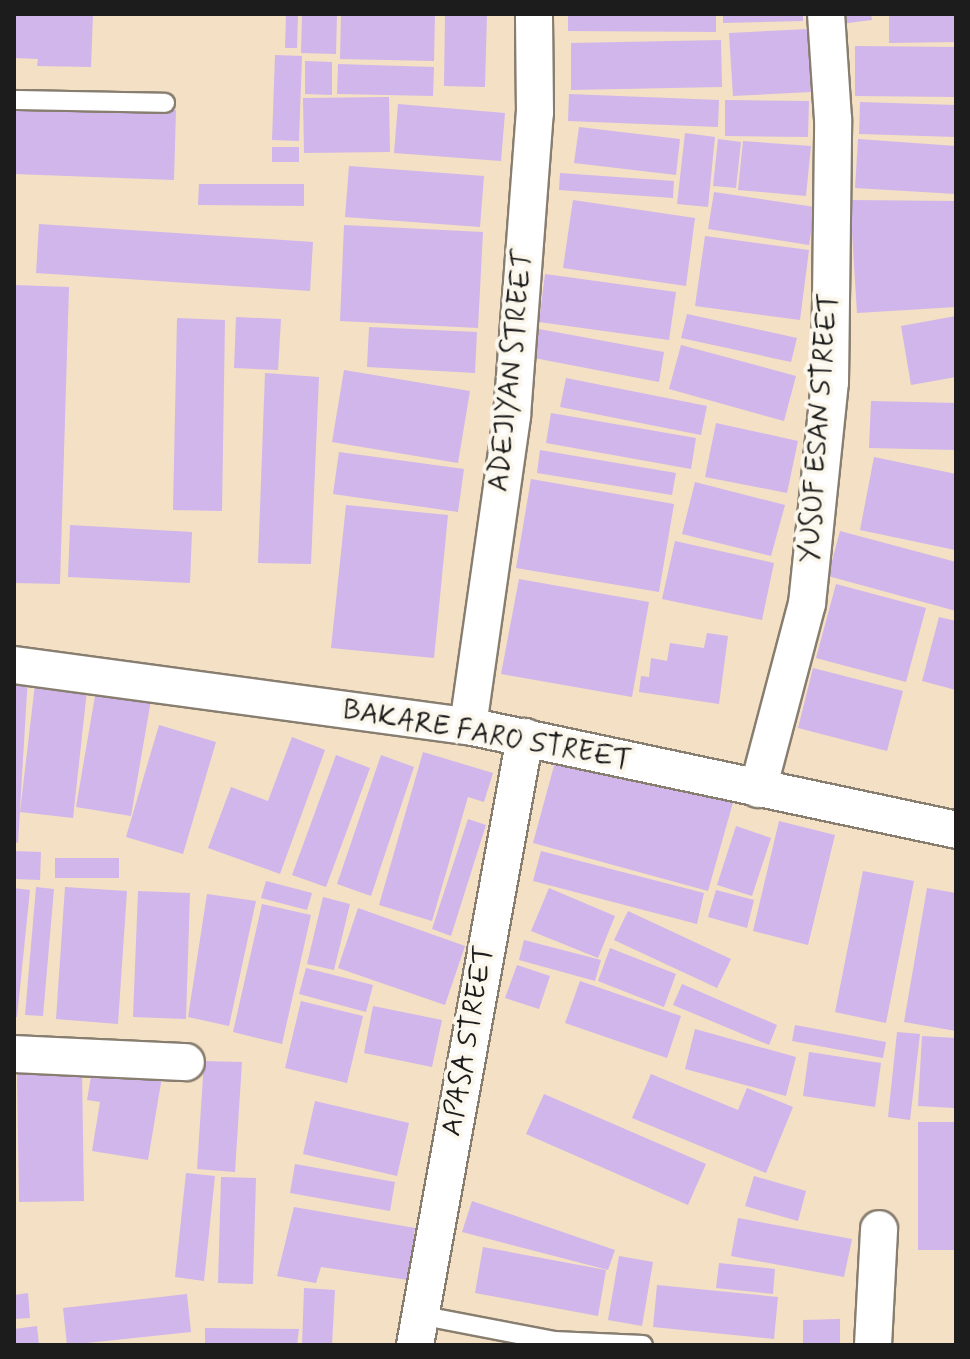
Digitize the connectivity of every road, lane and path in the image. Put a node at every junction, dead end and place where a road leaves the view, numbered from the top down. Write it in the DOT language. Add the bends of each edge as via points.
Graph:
graph roads {
  1 [pos="534,14"];
  2 [pos="826,14"];
  3 [pos="14,100"];
  4 [pos="165,103"];
  5 [pos="14,665"];
  6 [pos="468,726"];
  7 [pos="525,737"];
  8 [pos="758,789"];
  9 [pos="956,830"];
  10 [pos="14,1054"];
  11 [pos="186,1062"];
  12 [pos="879,1229"];
  13 [pos="417,1330"];
  14 [pos="643,1345"];
  15 [pos="873,1345"];
  1 -- 6 [label="street, ADEJIYAN STREET" via="535,113 512,416"];
  2 -- 8 [label="street, YUSUF ESAN STREET" via="833,119 830,382 807,604"];
  3 -- 4 [label="lane"];
  5 -- 6 [label="street, BAKARE FARO STREET"];
  6 -- 7 [label="street, BAKARE FARO STREET"];
  7 -- 8 [label="street, BAKARE FARO STREET"];
  7 -- 13 [label="street, APASA STREET"];
  8 -- 9 [label="street, BAKARE FARO STREET"];
  10 -- 11 [label="street"];
  12 -- 15 [label="street"];
  13 -- 14 [label="lane"];
}
